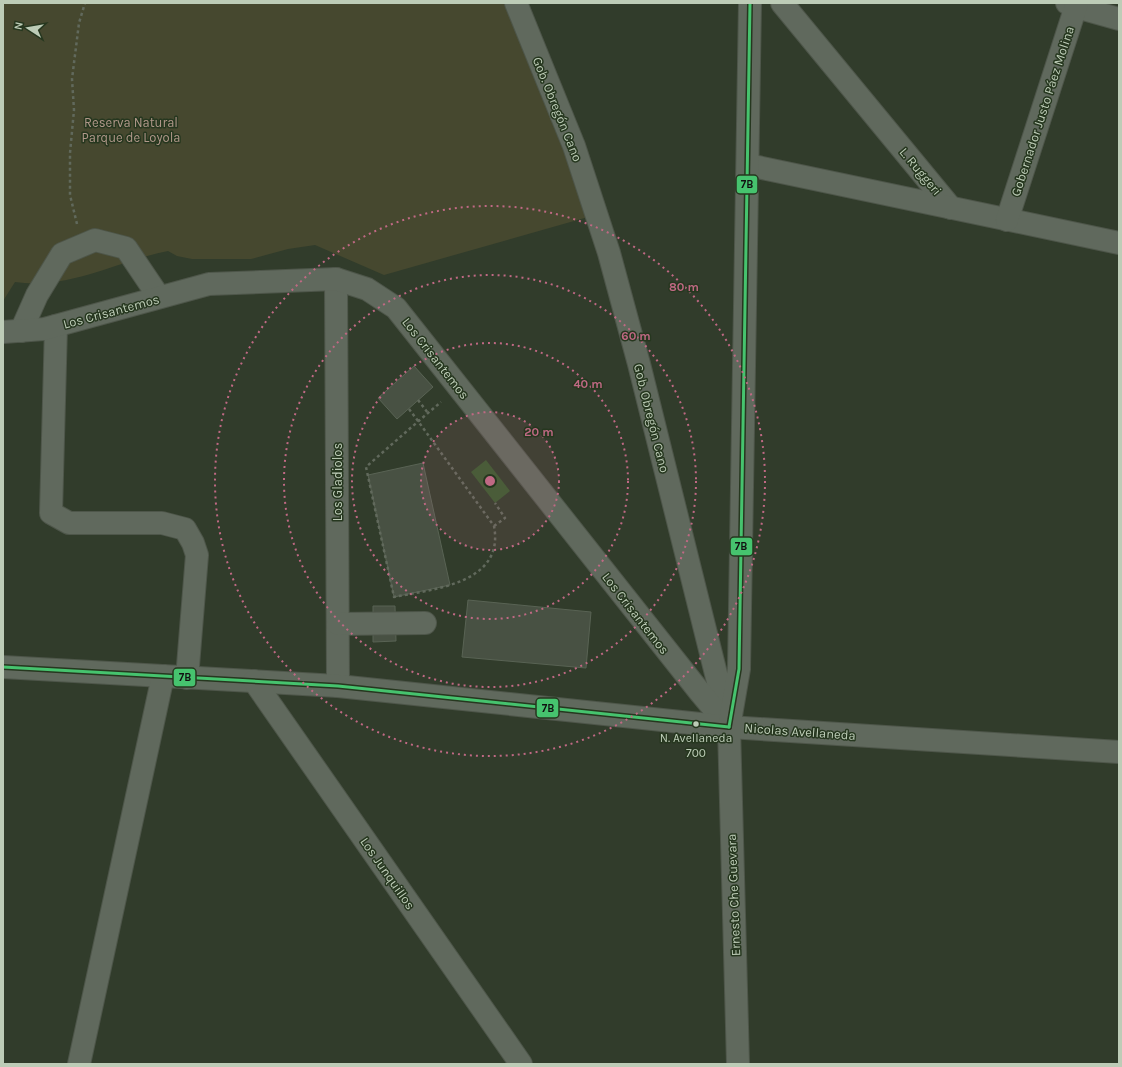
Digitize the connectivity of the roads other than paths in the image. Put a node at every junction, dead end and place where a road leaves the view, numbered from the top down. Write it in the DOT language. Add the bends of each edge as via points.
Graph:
graph roads {
  1 [pos="516,3"];
  2 [pos="750,3"];
  3 [pos="782,3"];
  4 [pos="1073,4"];
  5 [pos="1119,19"];
  6 [pos="748,165"];
  7 [pos="952,208"];
  8 [pos="1008,220"];
  9 [pos="1119,243"];
  10 [pos="336,279"];
  11 [pos="159,297"];
  12 [pos="56,326"];
  13 [pos="12,332"];
  14 [pos="425,623"];
  15 [pos="338,624"];
  16 [pos="3,667"];
  17 [pos="163,676"];
  18 [pos="187,678"];
  19 [pos="254,681"];
  20 [pos="338,686"];
  21 [pos="729,727"];
  22 [pos="1119,752"];
  23 [pos="79,1064"];
  24 [pos="521,1064"];
  25 [pos="738,1064"];
  1 -- 21 [label="street, Gob. Obregón Cano" via="574,146 609,253"];
  2 -- 6 [label="street"];
  3 -- 7 [label="street, L. Ruggeri"];
  4 -- 5 [label="street"];
  4 -- 8 [label="street, Gobernador Justo Páez Molina"];
  6 -- 7 [label="street"];
  6 -- 21 [label="street" via="739,669"];
  7 -- 8 [label="street, L. Ruggeri"];
  8 -- 9 [label="street, L. Ruggeri"];
  10 -- 11 [label="street, Los Crisantemos" via="209,284"];
  10 -- 15 [label="street, Los Gladiolos"];
  10 -- 21 [label="street, Los Crisantemos" via="367,289 396,308 698,692"];
  11 -- 12 [label="street, Los Crisantemos"];
  11 -- 13 [label="street" via="126,248 95,240 62,254"];
  12 -- 13 [label="street, Los Crisantemos"];
  12 -- 18 [label="street" via="51,513 70,523 162,523 185,529 197,555"];
  14 -- 15 [label="street"];
  15 -- 20 [label="street, Los Gladiolos"];
  16 -- 17 [label="street, Nicolas Avellaneda"];
  17 -- 18 [label="street, Nicolas Avellaneda"];
  17 -- 23 [label="street"];
  18 -- 19 [label="street, Nicolas Avellaneda"];
  19 -- 20 [label="street, Nicolas Avellaneda"];
  19 -- 24 [label="street, Los Junquillos"];
  20 -- 21 [label="street, Nicolas Avellaneda"];
  21 -- 22 [label="street, Nicolas Avellaneda"];
  21 -- 25 [label="street, Ernesto Che Guevara"];
}
